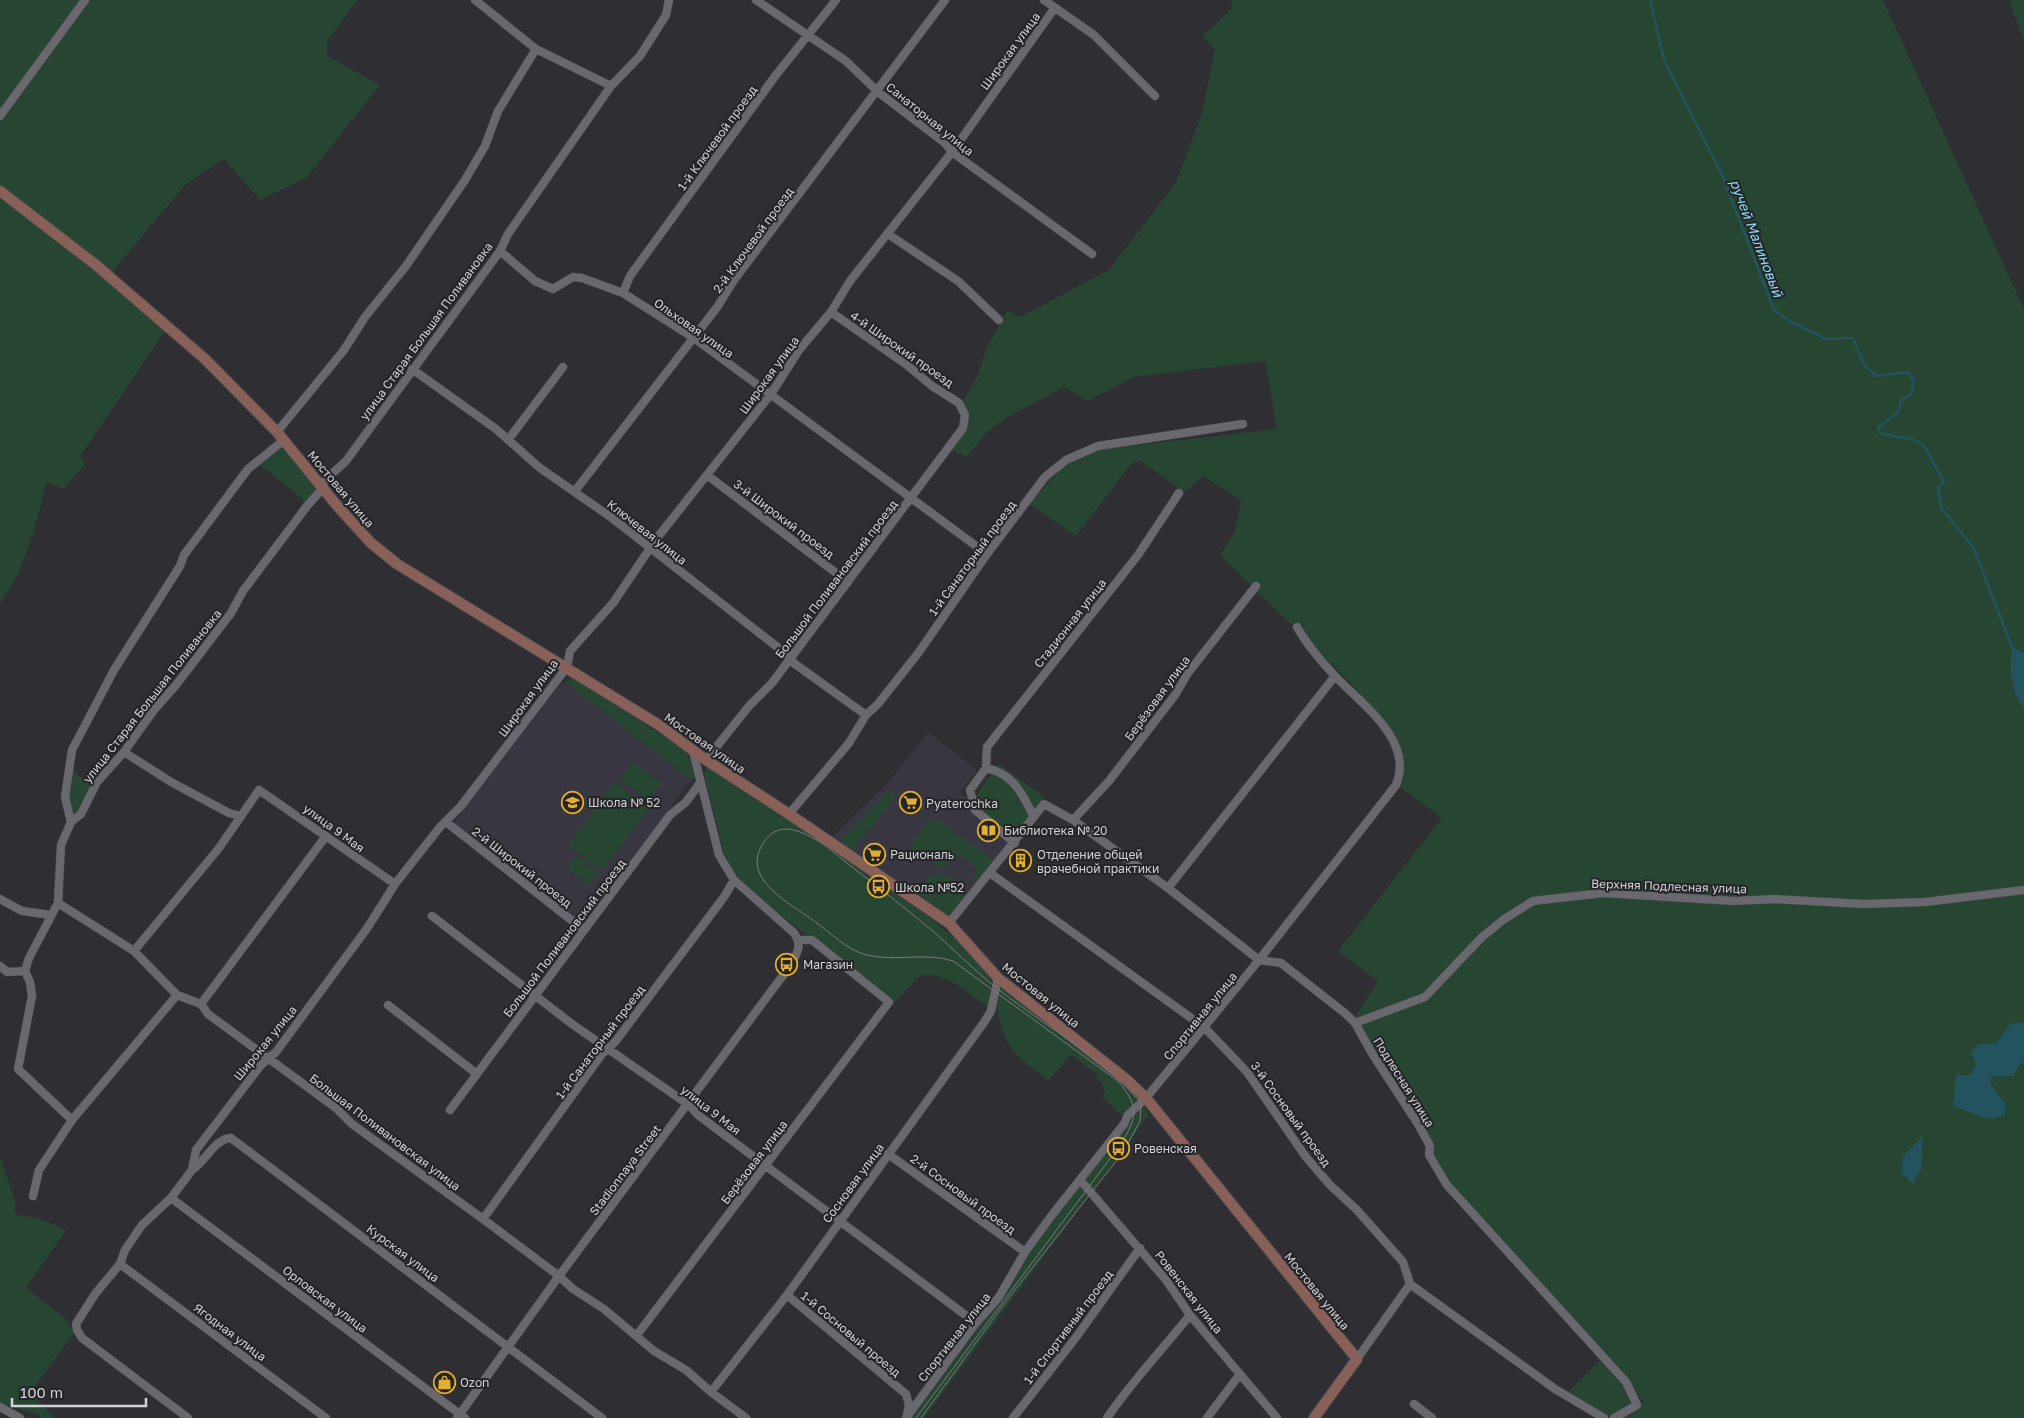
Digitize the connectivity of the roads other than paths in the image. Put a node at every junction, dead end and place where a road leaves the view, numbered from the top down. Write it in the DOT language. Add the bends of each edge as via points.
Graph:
graph roads {
  1 [pos="85,0"];
  2 [pos="475,0"];
  3 [pos="669,0"];
  4 [pos="756,0"];
  5 [pos="836,0"];
  6 [pos="946,0"];
  7 [pos="1044,0"];
  8 [pos="1054,9"];
  9 [pos="808,36"];
  10 [pos="536,49"];
  11 [pos="611,86"];
  12 [pos="878,92"];
  13 [pos="1155,96"];
  14 [pos="0,116"];
  15 [pos="952,152"];
  16 [pos="0,191"];
  17 [pos="888,234"];
  18 [pos="500,251"];
  19 [pos="1092,254"];
  20 [pos="623,293"];
  21 [pos="831,312"];
  22 [pos="999,320"];
  23 [pos="694,338"];
  24 [pos="563,367"];
  25 [pos="412,369"];
  26 [pos="771,394"];
  27 [pos="960,402"];
  28 [pos="1243,424"];
  29 [pos="280,436"];
  30 [pos="508,440"];
  31 [pos="707,475"];
  32 [pos="322,485"];
  33 [pos="575,491"];
  34 [pos="1179,493"];
  35 [pos="910,499"];
  36 [pos="650,550"];
  37 [pos="987,554"];
  38 [pos="848,582"];
  39 [pos="1256,586"];
  40 [pos="1296,627"];
  41 [pos="791,659"];
  42 [pos="567,667"];
  43 [pos="1335,676"];
  44 [pos="866,715"];
  45 [pos="693,751"];
  46 [pos="124,752"];
  47 [pos="706,760"];
  48 [pos="986,768"];
  49 [pos="700,783"];
  50 [pos="789,814"];
  51 [pos="240,816"];
  52 [pos="1034,818"];
  53 [pos="1073,820"];
  54 [pos="71,822"];
  55 [pos="446,822"];
  56 [pos="326,836"];
  57 [pos="1015,843"];
  58 [pos="990,873"];
  59 [pos="734,880"];
  60 [pos="395,884"];
  61 [pos="1168,888"];
  62 [pos="2024,890"];
  63 [pos="0,899"];
  64 [pos="58,903"];
  65 [pos="51,915"];
  66 [pos="432,916"];
  67 [pos="949,923"];
  68 [pos="584,930"];
  69 [pos="799,940"];
  70 [pos="134,951"];
  71 [pos="1259,960"];
  72 [pos="0,966"];
  73 [pos="25,971"];
  74 [pos="998,978"];
  75 [pos="177,995"];
  76 [pos="536,995"];
  77 [pos="201,1004"];
  78 [pos="388,1005"];
  79 [pos="1356,1023"];
  80 [pos="1205,1028"];
  81 [pos="608,1048"];
  82 [pos="267,1058"];
  83 [pos="477,1074"];
  84 [pos="1146,1098"];
  85 [pos="689,1104"];
  86 [pos="450,1110"];
  87 [pos="72,1120"];
  88 [pos="888,1154"];
  89 [pos="765,1165"];
  90 [pos="192,1170"];
  91 [pos="1080,1181"];
  92 [pos="33,1196"];
  93 [pos="171,1198"];
  94 [pos="484,1219"];
  95 [pos="839,1221"];
  96 [pos="1140,1248"];
  97 [pos="1025,1252"];
  98 [pos="120,1264"];
  99 [pos="559,1276"];
  100 [pos="1410,1284"];
  101 [pos="787,1295"];
  102 [pos="1190,1315"];
  103 [pos="976,1323"];
  104 [pos="637,1335"];
  105 [pos="509,1347"];
  106 [pos="1357,1359"];
  107 [pos="1240,1374"];
  108 [pos="711,1392"];
  109 [pos="1414,1404"];
  110 [pos="0,1407"];
  111 [pos="460,1417"];
  112 [pos="20,1418"];
  113 [pos="188,1418"];
  114 [pos="326,1418"];
  115 [pos="602,1418"];
  116 [pos="746,1418"];
  117 [pos="907,1418"];
  118 [pos="1014,1418"];
  119 [pos="1107,1418"];
  120 [pos="1207,1418"];
  121 [pos="1278,1418"];
  122 [pos="1314,1418"];
  123 [pos="1432,1418"];
  124 [pos="1604,1418"];
  125 [pos="1614,1418"];
  1 -- 14 [label="street"];
  2 -- 10 [label="street"];
  3 -- 11 [label="street, улица Старая Большая Поливановка" via="666,15 640,56"];
  4 -- 9 [label="street, Санаторная улица"];
  5 -- 9 [label="street, 1-й Ключевой проезд"];
  6 -- 12 [label="street, 2-й Ключевой проезд"];
  7 -- 8 [label="street"];
  8 -- 13 [label="street" via="1094,34"];
  8 -- 15 [label="street, Широкая улица"];
  9 -- 12 [label="street, Санаторная улица" via="846,62"];
  9 -- 20 [label="street, 1-й Ключевой проезд" via="630,276"];
  10 -- 11 [label="street"];
  10 -- 29 [label="street, улица Старая Большая Поливановка" via="498,111 465,180 406,266 365,317"];
  11 -- 18 [label="street, улица Старая Большая Поливановка" via="508,234"];
  12 -- 15 [label="street, Санаторная улица" via="945,143"];
  12 -- 23 [label="street, 2-й Ключевой проезд" via="734,280"];
  15 -- 17 [label="street, Широкая улица"];
  15 -- 19 [label="street, Санаторная улица"];
  16 -- 29 [label="street, Мостовая улица" via="96,265 205,359"];
  17 -- 21 [label="street, Широкая улица" via="850,281"];
  17 -- 22 [label="street" via="958,281"];
  18 -- 20 [label="street, Ольховая улица" via="535,281 553,289 573,277 591,280"];
  18 -- 25 [label="street, улица Старая Большая Поливановка"];
  20 -- 23 [label="street, Ольховая улица"];
  21 -- 26 [label="street, Широкая улица" via="799,350"];
  21 -- 27 [label="street, 4-й Широкий проезд" via="932,386"];
  23 -- 26 [label="street, Ольховая улица" via="746,379"];
  23 -- 33 [label="street, 2-й Ключевой проезд"];
  24 -- 30 [label="street"];
  25 -- 30 [label="street, Ключевая улица" via="480,416"];
  25 -- 32 [label="street, улица Старая Большая Поливановка" via="346,460"];
  26 -- 31 [label="street, Широкая улица"];
  26 -- 35 [label="street, Ольховая улица"];
  27 -- 35 [label="street, Большой Поливановский проезд" via="965,415 963,428"];
  28 -- 37 [label="street, 1-й Санаторный проезд" via="1098,446 1066,460 1045,477"];
  29 -- 32 [label="street, Мостовая улица"];
  29 -- 54 [label="street, улица Старая Большая Поливановка" via="248,469 184,555 114,670 72,750 65,798"];
  30 -- 33 [label="street, Ключевая улица" via="540,468"];
  31 -- 36 [label="street, Широкая улица"];
  31 -- 38 [label="street, 3-й Широкий проезд"];
  32 -- 42 [label="street, Мостовая улица" via="370,543 397,564"];
  32 -- 46 [label="street, улица Старая Большая Поливановка" via="253,577 231,613"];
  33 -- 36 [label="street, Ключевая улица"];
  34 -- 48 [label="street, Стадионная улица" via="1138,554 987,747"];
  35 -- 37 [label="street, Ольховая улица"];
  35 -- 38 [label="street, Большой Поливановский проезд"];
  36 -- 41 [label="street, Ключевая улица"];
  36 -- 42 [label="street, Широкая улица" via="613,603 570,652"];
  37 -- 44 [label="street, 1-й Санаторный проезд" via="919,652"];
  38 -- 41 [label="street, Большой Поливановский проезд"];
  39 -- 53 [label="street, Берёзовая улица" via="1109,781"];
  40 -- 43 [label="street, Спортивная улица"];
  41 -- 44 [label="street, Ключевая улица"];
  41 -- 47 [label="street, Большой Поливановский проезд" via="748,706"];
  42 -- 45 [label="street, Мостовая улица"];
  42 -- 55 [label="street, Широкая улица"];
  43 -- 61 [label="street"];
  43 -- 71 [label="street, Спортивная улица" via="1380,721 1394,744 1400,776"];
  44 -- 50 [label="street, 1-й Санаторный проезд" via="849,743"];
  45 -- 47 [label="street, Мостовая улица"];
  45 -- 49 [label="street"];
  46 -- 51 [label="street" via="171,782"];
  46 -- 54 [label="street, улица Старая Большая Поливановка" via="97,782 81,814"];
  47 -- 50 [label="street, Мостовая улица"];
  48 -- 52 [label="street" via="999,770 1014,782"];
  48 -- 57 [label="street" via="970,790 975,810"];
  49 -- 59 [label="street" via="719,855"];
  49 -- 68 [label="street, Большой Поливановский проезд" via="686,802 670,815"];
  50 -- 67 [label="street, Мостовая улица"];
  51 -- 56 [label="street, улица 9 Мая" via="259,790"];
  51 -- 70 [label="street" via="207,863"];
  52 -- 53 [label="street, Подлесная улица" via="1044,804"];
  52 -- 57 [label="street"];
  53 -- 61 [label="street, Подлесная улица"];
  54 -- 64 [label="street, улица Старая Большая Поливановка" via="62,845"];
  55 -- 60 [label="street, Широкая улица"];
  55 -- 68 [label="street, 2-й Широкий проезд"];
  56 -- 60 [label="street, улица 9 Мая"];
  56 -- 77 [label="street"];
  57 -- 58 [label="street"];
  58 -- 67 [label="street"];
  58 -- 80 [label="street, 3-й Сосновый проезд"];
  59 -- 69 [label="street"];
  59 -- 81 [label="street, 1-й Санаторный проезд"];
  60 -- 82 [label="street, Широкая улица" via="368,927 276,1052"];
  61 -- 71 [label="street, Подлесная улица"];
  62 -- 79 [label="street, Верхняя Подлесная улица" via="1925,902 1863,904 1604,893 1533,901 1482,937 1425,997"];
  63 -- 65 [label="street" via="22,911"];
  64 -- 65 [label="street, улица Старая Большая Поливановка"];
  64 -- 70 [label="street, Большая Поливановская улица"];
  65 -- 73 [label="street, улица Старая Большая Поливановка"];
  66 -- 76 [label="street, улица 9 Мая"];
  67 -- 74 [label="street, Мостовая улица"];
  68 -- 76 [label="street, Большой Поливановский проезд"];
  69 -- 85 [label="street, Stadionnaya Street" via="800,948 790,966"];
  69 -- 89 [label="street, Берёзовая улица" via="812,940 889,1002"];
  70 -- 75 [label="street, Большая Поливановская улица"];
  71 -- 79 [label="street, Подлесная улица" via="1281,964"];
  71 -- 80 [label="street, Спортивная улица"];
  72 -- 73 [label="street" via="8,972"];
  73 -- 87 [label="street" via="32,996 18,1069"];
  74 -- 84 [label="street, Мостовая улица"];
  74 -- 88 [label="street, Сосновая улица" via="991,1012"];
  75 -- 77 [label="street, Большая Поливановская улица"];
  75 -- 87 [label="street"];
  76 -- 81 [label="street, улица 9 Мая"];
  76 -- 83 [label="street, Большой Поливановский проезд"];
  77 -- 82 [label="street, Большая Поливановская улица" via="208,1014"];
  78 -- 83 [label="street"];
  79 -- 125 [label="street, Подлесная улица" via="1418,1124 1430,1146 1429,1155 1447,1184 1626,1382 1637,1405"];
  80 -- 84 [label="street, Спортивная улица"];
  80 -- 100 [label="street, 3-й Сосновый проезд" via="1247,1072 1306,1157 1404,1262"];
  81 -- 85 [label="street, улица 9 Мая"];
  81 -- 94 [label="street, 1-й Санаторный проезд"];
  82 -- 90 [label="street, Широкая улица" via="196,1150"];
  82 -- 94 [label="street, Большая Поливановская улица" via="406,1165"];
  83 -- 86 [label="street, Большой Поливановский проезд"];
  84 -- 91 [label="street, Спортивная улица" via="1128,1115"];
  84 -- 106 [label="street, Мостовая улица"];
  85 -- 89 [label="street, улица 9 Мая" via="698,1115"];
  85 -- 99 [label="street, Stadionnaya Street"];
  87 -- 92 [label="street" via="39,1170"];
  88 -- 95 [label="street, Сосновая улица"];
  88 -- 97 [label="street, 2-й Сосновый проезд"];
  89 -- 95 [label="street, улица 9 Мая"];
  89 -- 104 [label="street, Берёзовая улица"];
  90 -- 93 [label="street, Широкая улица"];
  90 -- 105 [label="street, Курская улица" via="217,1144 231,1138"];
  91 -- 96 [label="street, Ровенская улица"];
  91 -- 97 [label="street, Спортивная улица"];
  93 -- 98 [label="street, Широкая улица" via="142,1225 125,1250"];
  93 -- 111 [label="street, Орловская улица"];
  94 -- 99 [label="street, Большая Поливановская улица"];
  95 -- 101 [label="street, Сосновая улица"];
  95 -- 103 [label="street, улица 9 Мая"];
  96 -- 102 [label="street, Ровенская улица"];
  96 -- 118 [label="street, 1-й Спортивный проезд"];
  97 -- 103 [label="street, Спортивная улица" via="999,1297"];
  98 -- 113 [label="street, Широкая улица" via="95,1294 77,1321 76,1328 82,1338 99,1352"];
  98 -- 114 [label="street, Ягодная улица"];
  99 -- 104 [label="street, Большая Поливановская улица"];
  99 -- 105 [label="street, Stadionnaya Street"];
  100 -- 106 [label="street"];
  100 -- 124 [label="street" via="1555,1389"];
  101 -- 108 [label="street, Сосновая улица"];
  101 -- 117 [label="street, 1-й Сосновый проезд" via="906,1394 909,1405"];
  102 -- 107 [label="street, Ровенская улица"];
  102 -- 119 [label="street" via="1129,1385"];
  103 -- 117 [label="street, Спортивная улица"];
  104 -- 108 [label="street, Большая Поливановская улица"];
  105 -- 111 [label="street, Stadionnaya Street"];
  105 -- 115 [label="street, Курская улица"];
  106 -- 122 [label="street"];
  107 -- 120 [label="street"];
  107 -- 121 [label="street, Ровенская улица"];
  108 -- 116 [label="street, Большая Поливановская улица"];
  109 -- 123 [label="street"];
  110 -- 112 [label="street"];
}
